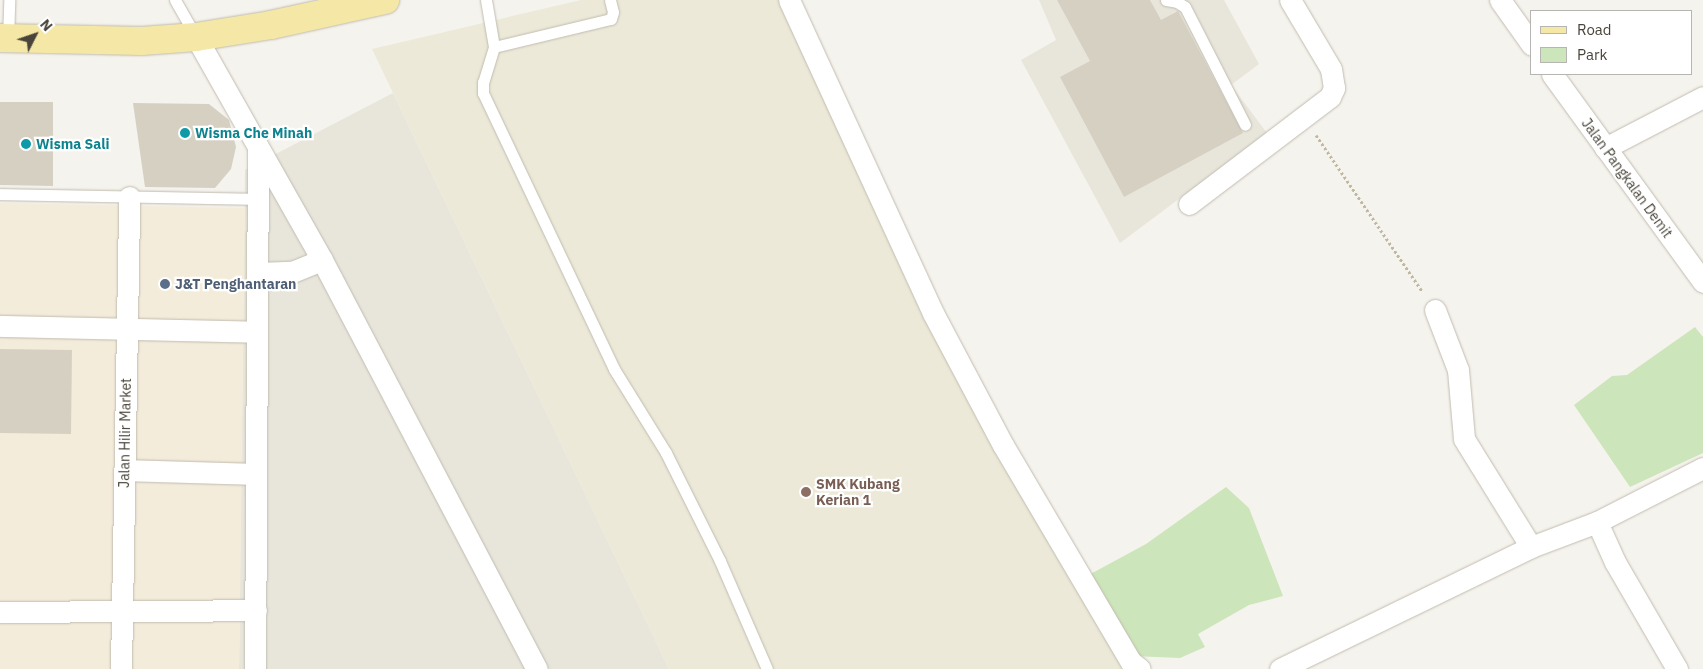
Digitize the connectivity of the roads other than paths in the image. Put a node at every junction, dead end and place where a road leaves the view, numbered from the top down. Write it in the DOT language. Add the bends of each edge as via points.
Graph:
graph roads {
  1 [pos="9,0"];
  2 [pos="175,0"];
  3 [pos="385,0"];
  4 [pos="486,0"];
  5 [pos="610,0"];
  6 [pos="789,0"];
  7 [pos="1166,0"];
  8 [pos="1290,0"];
  9 [pos="1500,0"];
  10 [pos="196,37"];
  11 [pos="4,38"];
  12 [pos="1530,42"];
  13 [pos="494,47"];
  14 [pos="1553,75"];
  15 [pos="1703,97"];
  16 [pos="1245,125"];
  17 [pos="258,148"];
  18 [pos="1605,148"];
  19 [pos="0,194"];
  20 [pos="129,196"];
  21 [pos="258,199"];
  22 [pos="1189,204"];
  23 [pos="322,260"];
  24 [pos="258,273"];
  25 [pos="1703,282"];
  26 [pos="1435,310"];
  27 [pos="0,326"];
  28 [pos="127,329"];
  29 [pos="257,332"];
  30 [pos="1703,468"];
  31 [pos="124,470"];
  32 [pos="256,474"];
  33 [pos="1597,522"];
  34 [pos="1531,547"];
  35 [pos="256,610"];
  36 [pos="122,611"];
  37 [pos="0,612"];
  38 [pos="121,669"];
  39 [pos="255,669"];
  40 [pos="537,669"];
  41 [pos="767,669"];
  42 [pos="1140,669"];
  43 [pos="1280,669"];
  44 [pos="1677,669"];
  1 -- 11 [label="lane"];
  2 -- 10 [label="lane"];
  3 -- 10 [label="main road"];
  4 -- 13 [label="lane"];
  5 -- 13 [label="lane" via="611,19"];
  6 -- 42 [label="street" via="933,313 1003,445 1131,662"];
  7 -- 16 [label="lane" via="1185,7"];
  8 -- 22 [label="street" via="1334,78 1330,97"];
  9 -- 12 [label="street"];
  10 -- 11 [label="main road" via="142,41"];
  10 -- 17 [label="street"];
  13 -- 41 [label="lane" via="483,93 614,369 666,453 720,561"];
  14 -- 18 [label="street, Jalan Pangkalan Demit"];
  15 -- 18 [label="street"];
  17 -- 21 [label="street"];
  17 -- 23 [label="street"];
  18 -- 25 [label="street, Jalan Pangkalan Demit"];
  19 -- 20 [label="lane"];
  20 -- 21 [label="lane"];
  20 -- 28 [label="street, Jalan Hilir Market"];
  21 -- 24 [label="street"];
  23 -- 24 [label="street" via="292,272"];
  23 -- 40 [label="street"];
  24 -- 29 [label="street"];
  26 -- 34 [label="street" via="1458,370 1464,439"];
  27 -- 28 [label="street"];
  28 -- 29 [label="street"];
  28 -- 31 [label="street, Jalan Hilir Market"];
  29 -- 32 [label="street"];
  30 -- 33 [label="street"];
  31 -- 32 [label="street"];
  31 -- 36 [label="street, Jalan Hilir Market"];
  32 -- 35 [label="street"];
  33 -- 34 [label="street"];
  33 -- 44 [label="street" via="1615,562"];
  34 -- 43 [label="street"];
  35 -- 36 [label="street"];
  35 -- 39 [label="street"];
  36 -- 37 [label="street"];
  36 -- 38 [label="street, Jalan Hilir Market"];
}
